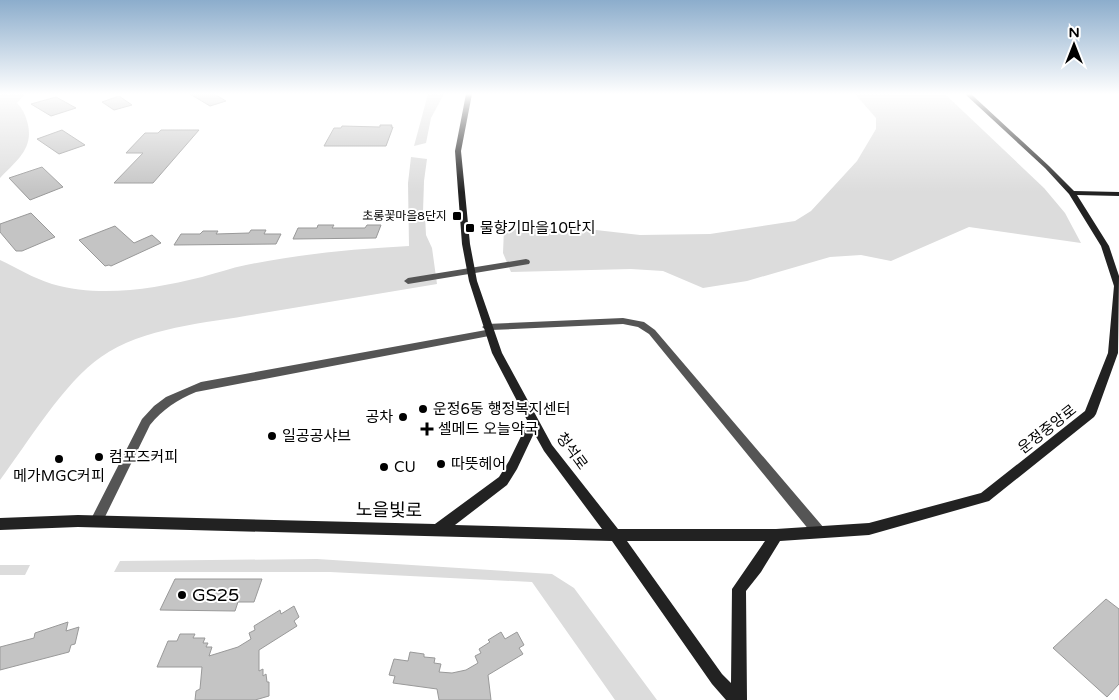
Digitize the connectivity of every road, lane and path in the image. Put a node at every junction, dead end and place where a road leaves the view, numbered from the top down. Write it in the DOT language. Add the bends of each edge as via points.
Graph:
graph roads {
  1 [pos="463,127"];
  2 [pos="1003,127"];
  3 [pos="1072,194"];
  4 [pos="1119,194"];
  5 [pos="526,262"];
  6 [pos="408,281"];
  7 [pos="488,330"];
  8 [pos="534,422"];
  9 [pos="96,521"];
  10 [pos="0,524"];
  11 [pos="438,530"];
  12 [pos="820,532"];
  13 [pos="615,535"];
  14 [pos="776,535"];
  15 [pos="738,700"];
  1 -- 7 [label="street, 청석로" via="458,151 469,262"];
  2 -- 3 [label="street, 운정중앙로"];
  3 -- 4 [label="street"];
  3 -- 12 [label="street, 운정중앙로" via="1105,246 1118,286 1113,353 1090,414 985,497 869,529"];
  5 -- 6 [label="street"];
  7 -- 8 [label="street, 청석로"];
  7 -- 9 [label="street" via="201,386 176,394 157,408 146,422"];
  7 -- 12 [label="street" via="623,321 640,324 652,332"];
  8 -- 11 [label="street" via="503,481"];
  8 -- 13 [label="street, 청석로" via="548,448"];
  9 -- 10 [label="street, 노을빛로"];
  9 -- 11 [label="street, 노을빛로"];
  11 -- 13 [label="street, 노을빛로"];
  12 -- 14 [label="street, 운정중앙로"];
  13 -- 14 [label="street, 노을빛로"];
  13 -- 15 [label="street, 청석로" via="716,679"];
  14 -- 15 [label="street" via="739,589"];
}
